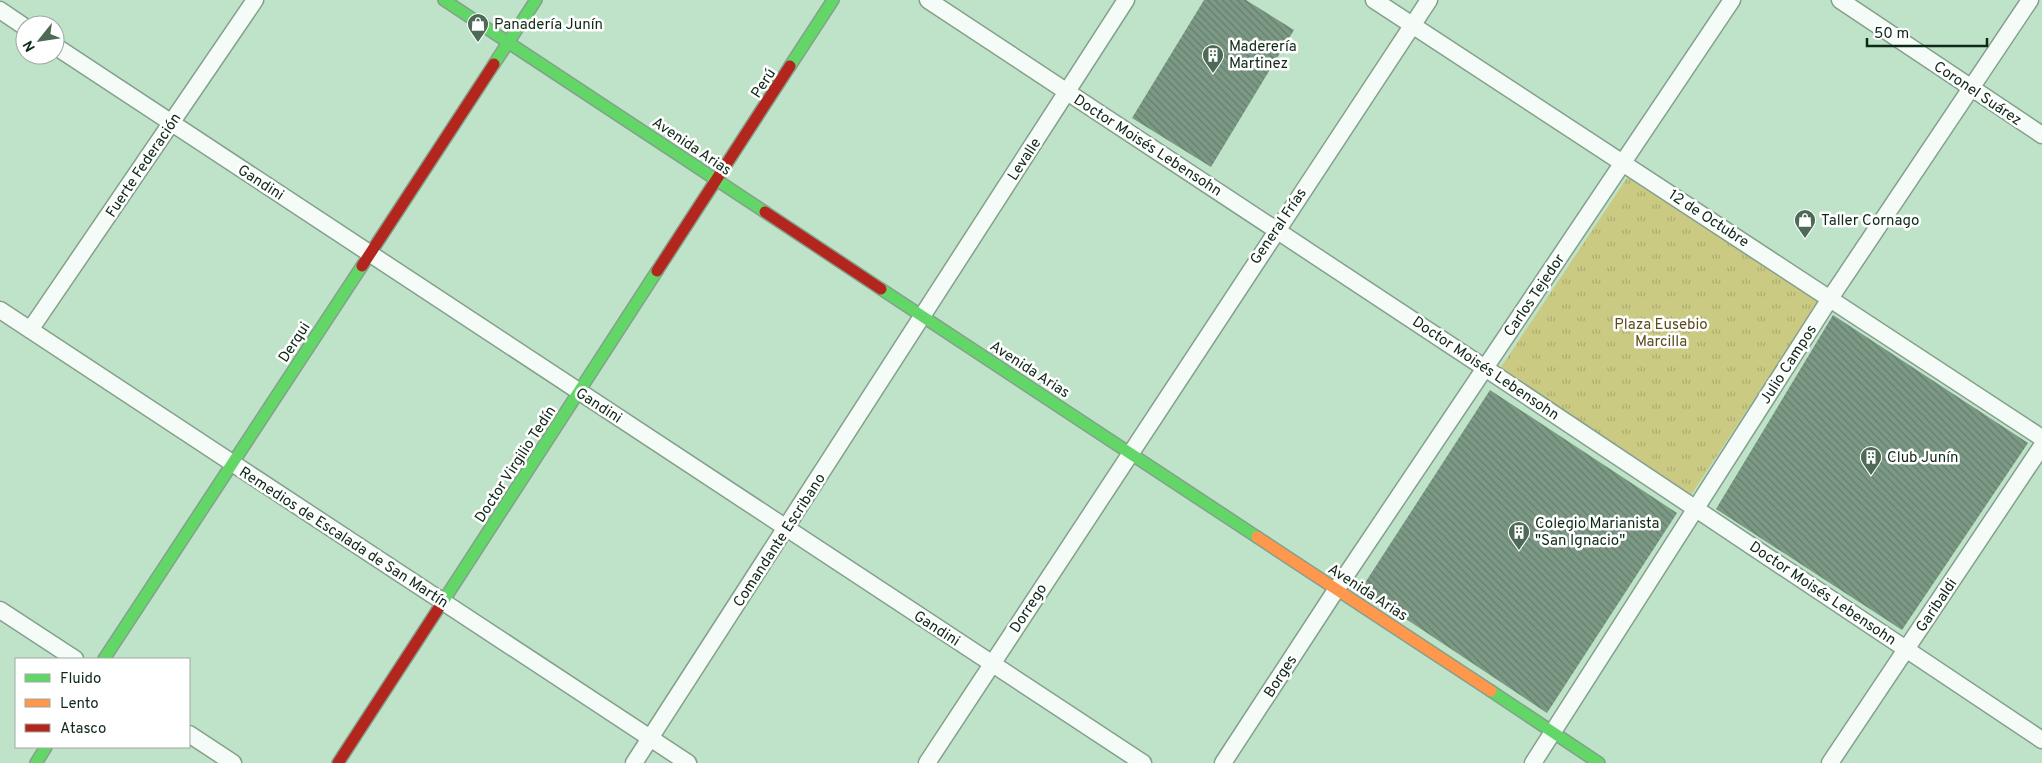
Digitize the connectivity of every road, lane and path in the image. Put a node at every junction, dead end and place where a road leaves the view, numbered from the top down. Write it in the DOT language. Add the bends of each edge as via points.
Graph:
graph roads {
  1 [pos="255,0"];
  2 [pos="444,0"];
  3 [pos="536,0"];
  4 [pos="834,0"];
  5 [pos="928,0"];
  6 [pos="1126,0"];
  7 [pos="1374,0"];
  8 [pos="1429,0"];
  9 [pos="1732,0"];
  10 [pos="1840,0"];
  11 [pos="2030,0"];
  12 [pos="0,10"];
  13 [pos="15,20"];
  14 [pos="1412,25"];
  15 [pos="509,42"];
  16 [pos="65,53"];
  17 [pos="1971,88"];
  18 [pos="1067,92"];
  19 [pos="171,123"];
  20 [pos="2042,135"];
  21 [pos="1624,162"];
  22 [pos="718,181"];
  23 [pos="1276,230"];
  24 [pos="370,254"];
  25 [pos="1831,298"];
  26 [pos="0,310"];
  27 [pos="923,317"];
  28 [pos="30,330"];
  29 [pos="1485,368"];
  30 [pos="580,392"];
  31 [pos="2042,438"];
  32 [pos="2042,446"];
  33 [pos="1129,453"];
  34 [pos="232,463"];
  35 [pos="1696,508"];
  36 [pos="786,528"];
  37 [pos="1336,590"];
  38 [pos="443,602"];
  39 [pos="0,610"];
  40 [pos="1906,649"];
  41 [pos="73,658"];
  42 [pos="105,658"];
  43 [pos="992,664"];
  44 [pos="1553,732"];
  45 [pos="190,735"];
  46 [pos="650,738"];
  47 [pos="2042,740"];
  48 [pos="45,748"];
  49 [pos="36,763"];
  50 [pos="233,763"];
  51 [pos="338,763"];
  52 [pos="634,763"];
  53 [pos="688,763"];
  54 [pos="927,763"];
  55 [pos="1143,763"];
  56 [pos="1223,763"];
  57 [pos="1533,763"];
  58 [pos="1599,763"];
  59 [pos="1830,763"];
  1 -- 19 [label="street, Fuerte Federación"];
  2 -- 15 [label="main road, Avenida Arias"];
  3 -- 15 [label="main road, Derqui"];
  4 -- 22 [label="main road, Perú"];
  5 -- 18 [label="street, Doctor Moisés Lebensohn"];
  6 -- 18 [label="street, Levalle"];
  7 -- 14 [label="street, 12 de Octubre"];
  8 -- 14 [label="street, General Frías"];
  9 -- 21 [label="street, Carlos Tejedor"];
  10 -- 17 [label="street, Coronel Suárez"];
  11 -- 17 [label="street, Julio Campos"];
  12 -- 13 [label="street"];
  14 -- 21 [label="street, 12 de Octubre"];
  14 -- 23 [label="street, General Frías"];
  15 -- 22 [label="main road, Avenida Arias"];
  15 -- 24 [label="main road, Derqui"];
  16 -- 19 [label="street, Gandini"];
  17 -- 20 [label="street, Coronel Suárez"];
  17 -- 25 [label="street, Julio Campos"];
  18 -- 23 [label="street, Doctor Moisés Lebensohn"];
  18 -- 27 [label="street, Levalle"];
  19 -- 24 [label="street, Gandini"];
  19 -- 28 [label="street, Fuerte Federación"];
  21 -- 25 [label="street, 12 de Octubre"];
  21 -- 29 [label="street, Carlos Tejedor"];
  22 -- 27 [label="main road, Avenida Arias"];
  22 -- 30 [label="main road, Doctor Virgilio Tedín"];
  23 -- 29 [label="street, Doctor Moisés Lebensohn"];
  23 -- 33 [label="street, General Frías"];
  24 -- 30 [label="street, Gandini"];
  24 -- 34 [label="main road, Derqui"];
  25 -- 31 [label="street, 12 de Octubre"];
  25 -- 35 [label="street, Julio Campos"];
  26 -- 28 [label="street, Remedios de Escalada de San Martín"];
  27 -- 33 [label="main road, Avenida Arias"];
  27 -- 36 [label="street, Comandante Escribano"];
  28 -- 34 [label="street, Remedios de Escalada de San Martín"];
  29 -- 35 [label="street, Doctor Moisés Lebensohn"];
  29 -- 37 [label="street, Carlos Tejedor"];
  30 -- 36 [label="street, Gandini"];
  30 -- 38 [label="main road, Doctor Virgilio Tedín"];
  32 -- 40 [label="street, Garibaldi"];
  33 -- 37 [label="main road, Avenida Arias"];
  33 -- 43 [label="street, Dorrego"];
  34 -- 38 [label="street, Remedios de Escalada de San Martín"];
  34 -- 42 [label="main road, Derqui"];
  35 -- 40 [label="street, Doctor Moisés Lebensohn"];
  35 -- 44 [label="street, Julio Campos"];
  36 -- 43 [label="street, Gandini"];
  36 -- 46 [label="street, Comandante Escribano"];
  37 -- 44 [label="main road, Avenida Arias"];
  37 -- 56 [label="street, Borges"];
  38 -- 46 [label="street, Remedios de Escalada de San Martín"];
  38 -- 51 [label="main road, Doctor Virgilio Tedín"];
  39 -- 41 [label="street"];
  40 -- 47 [label="street, Doctor Moisés Lebensohn"];
  40 -- 59 [label="street, Garibaldi"];
  43 -- 54 [label="street, Dorrego"];
  43 -- 55 [label="street, Gandini"];
  44 -- 57 [label="street, Julio Campos"];
  44 -- 58 [label="main road, Avenida Arias"];
  45 -- 50 [label="street"];
  46 -- 52 [label="street, Comandante Escribano"];
  46 -- 53 [label="street, Remedios de Escalada de San Martín"];
  48 -- 49 [label="main road"];
}
